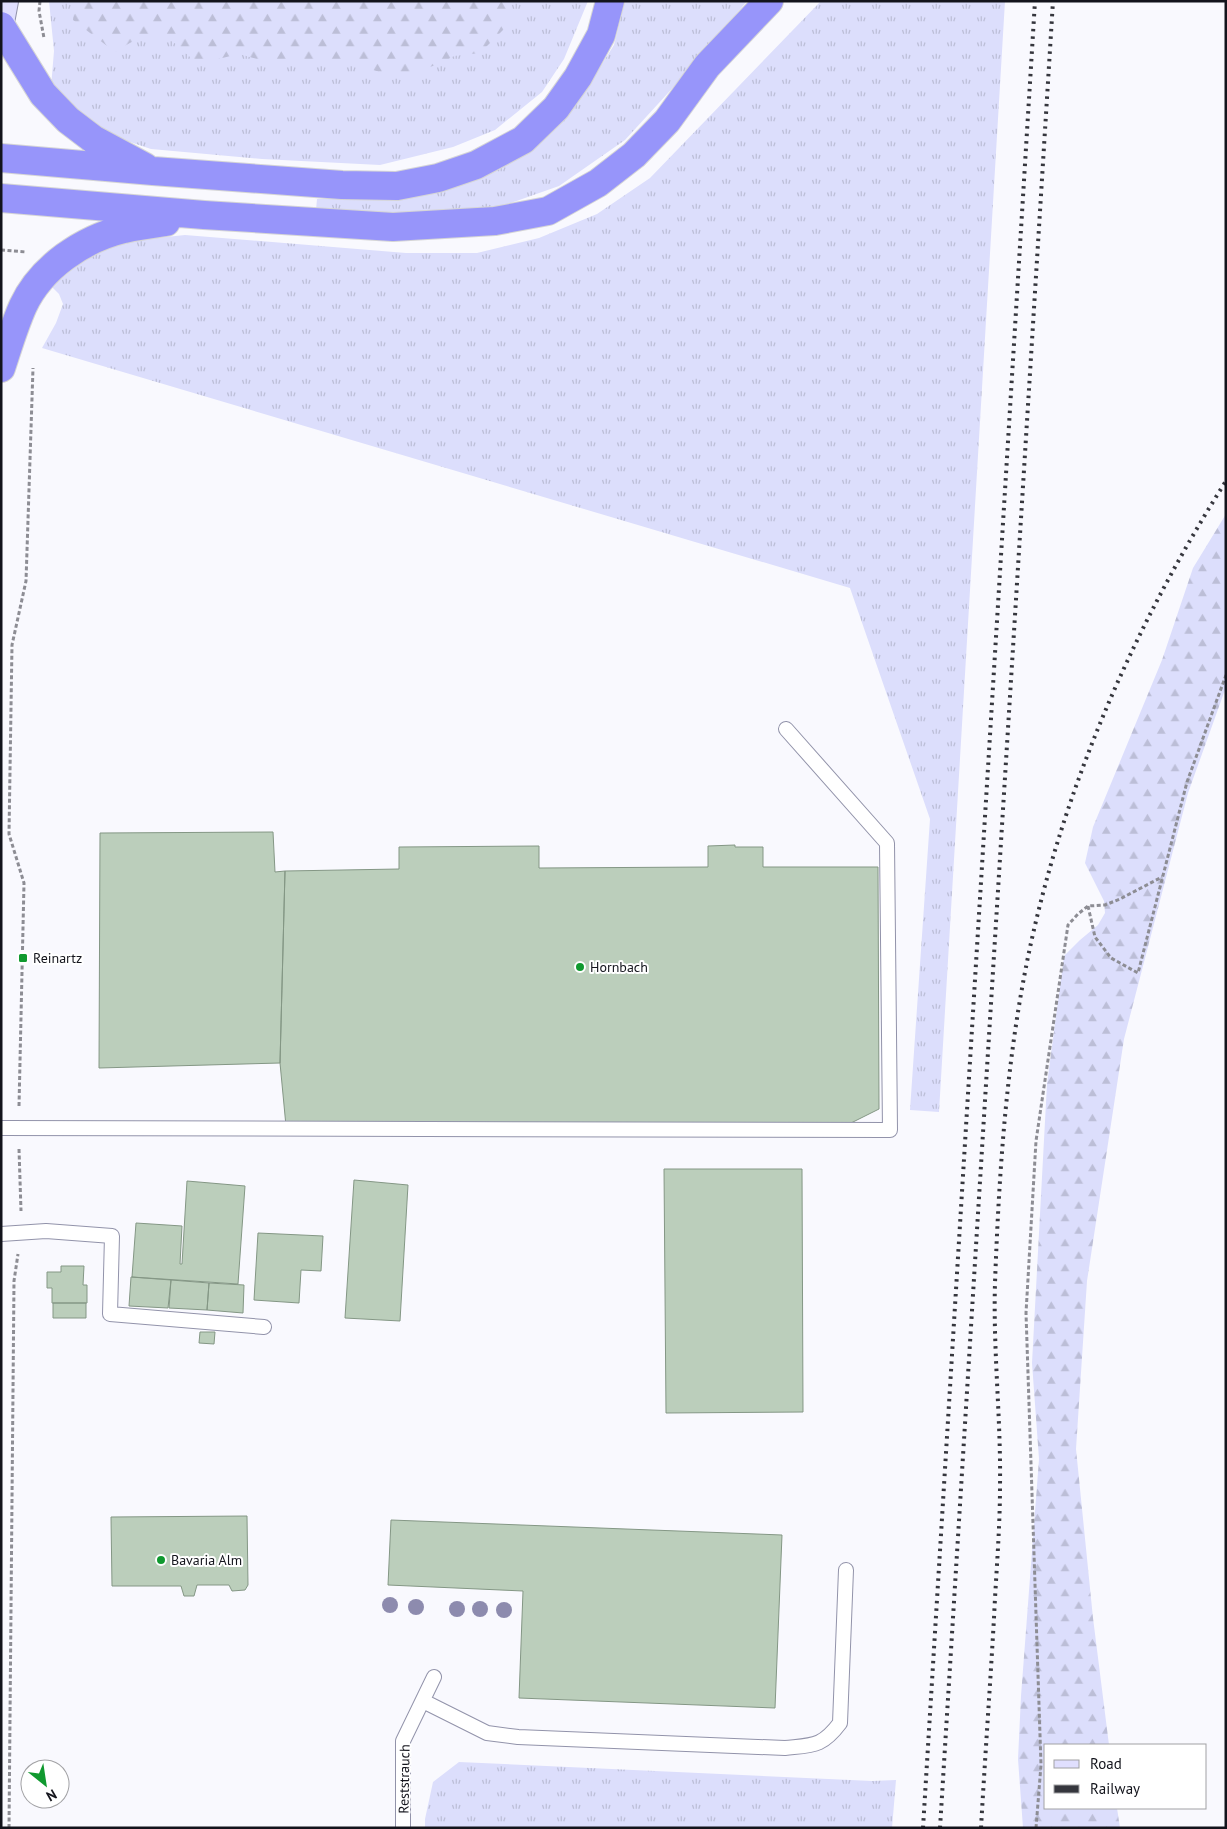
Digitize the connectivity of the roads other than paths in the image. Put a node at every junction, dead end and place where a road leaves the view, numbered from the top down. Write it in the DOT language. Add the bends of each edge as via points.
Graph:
graph roads {
  1 [pos="4,1"];
  2 [pos="610,1"];
  3 [pos="769,1"];
  4 [pos="1,17"];
  5 [pos="1,26"];
  6 [pos="1,158"];
  7 [pos="153,171"];
  8 [pos="1,198"];
  9 [pos="204,215"];
  10 [pos="1,368"];
  11 [pos="786,729"];
  12 [pos="1,1128"];
  13 [pos="1,1234"];
  14 [pos="264,1327"];
  15 [pos="846,1570"];
  16 [pos="434,1677"];
  17 [pos="423,1701"];
  18 [pos="403,1828"];
  1 -- 4 [label="main road"];
  2 -- 7 [label="highway" via="601,35 556,108 524,140 476,165 438,178 397,186"];
  3 -- 9 [label="highway" via="708,66 667,121 634,155 598,183 548,210 495,221 393,227"];
  5 -- 7 [label="highway" via="43,94 68,120 94,139"];
  6 -- 7 [label="highway"];
  8 -- 9 [label="highway"];
  9 -- 10 [label="highway" via="124,229 77,248 56,264 24,304"];
  11 -- 12 [label="lane" via="887,843 890,1130"];
  13 -- 14 [label="lane" via="46,1231 112,1236 110,1314"];
  15 -- 17 [label="lane" via="840,1723 830,1736 814,1745 785,1748 518,1737 487,1732"];
  16 -- 17 [label="lane, Reststrauch"];
  17 -- 18 [label="lane, Reststrauch" via="403,1741"];
}
